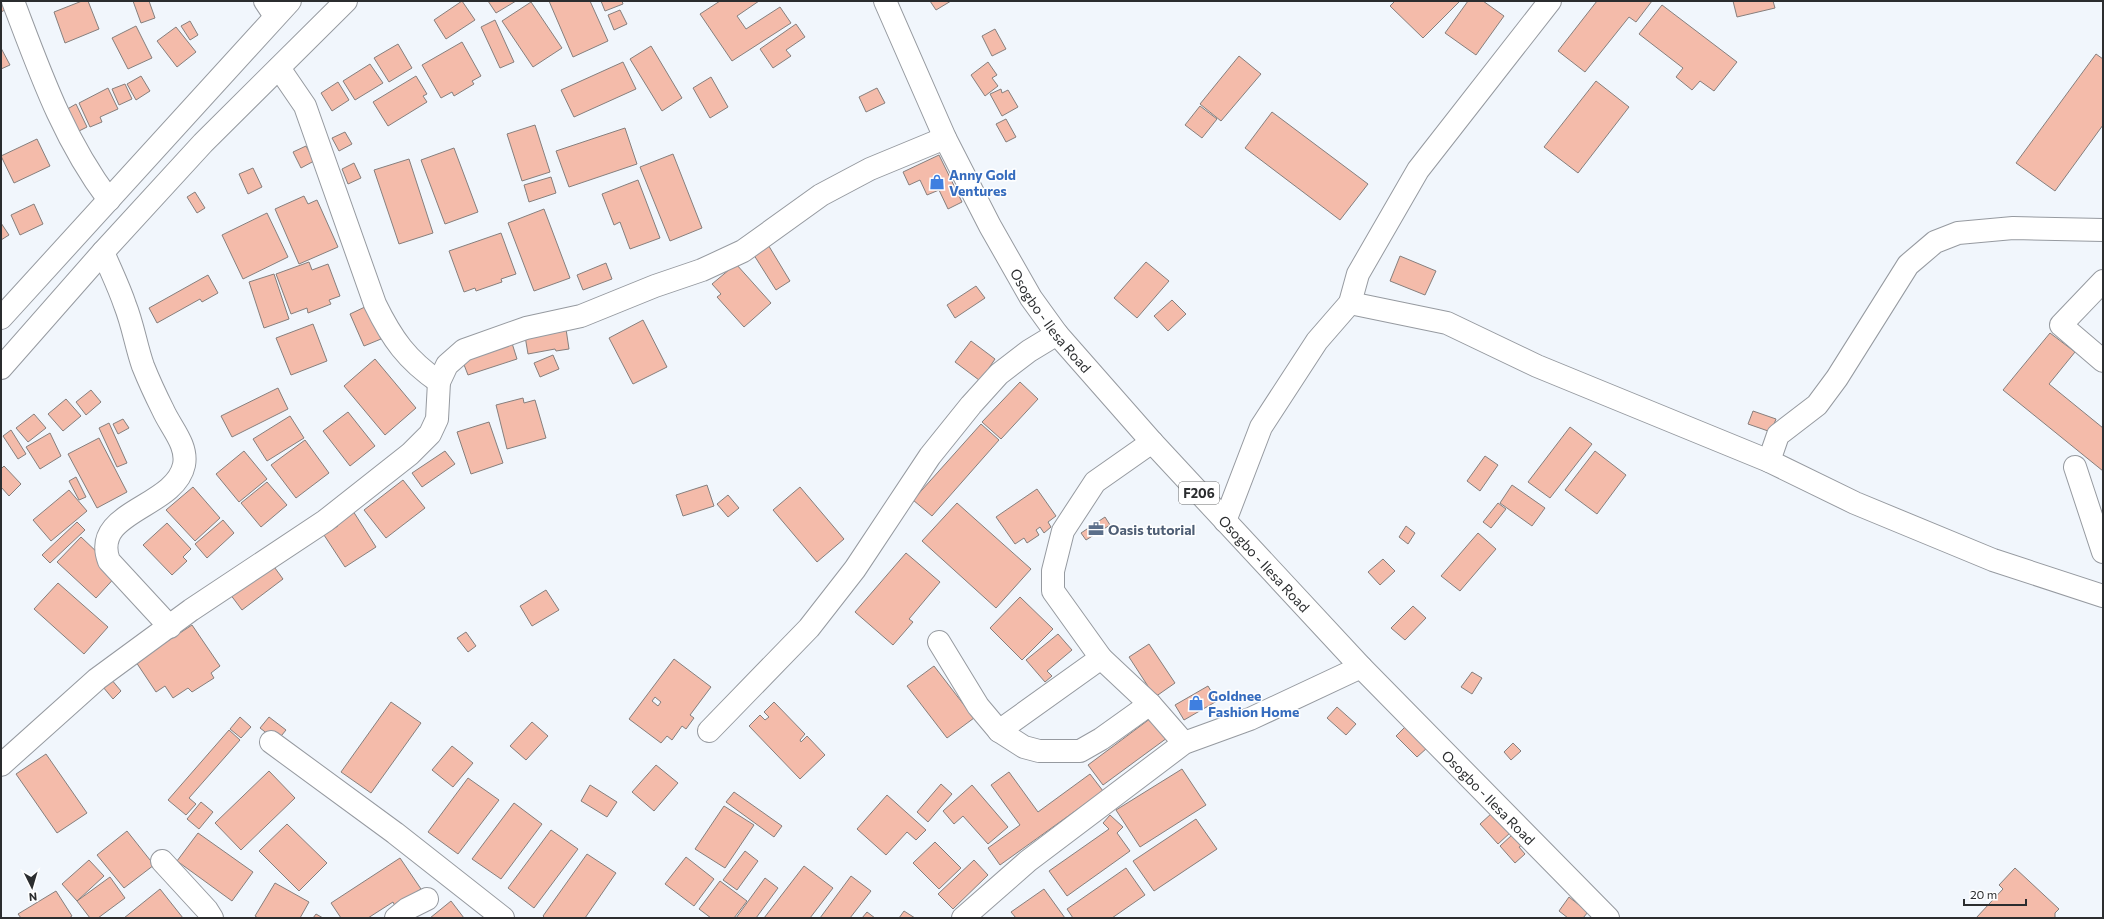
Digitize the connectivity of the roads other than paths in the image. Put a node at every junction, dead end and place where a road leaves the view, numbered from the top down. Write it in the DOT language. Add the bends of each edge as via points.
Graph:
graph roads {
  1 [pos="13,1"];
  2 [pos="346,1"];
  3 [pos="885,1"];
  4 [pos="1550,1"];
  5 [pos="276,6"];
  6 [pos="278,68"];
  7 [pos="945,138"];
  8 [pos="109,200"];
  9 [pos="2103,230"];
  10 [pos="103,252"];
  11 [pos="2103,280"];
  12 [pos="1350,303"];
  13 [pos="1,318"];
  14 [pos="1057,334"];
  15 [pos="2103,361"];
  16 [pos="1,368"];
  17 [pos="440,382"];
  18 [pos="1152,442"];
  19 [pos="1769,461"];
  20 [pos="2075,467"];
  21 [pos="1225,521"];
  22 [pos="2103,552"];
  23 [pos="2103,596"];
  24 [pos="170,627"];
  25 [pos="939,642"];
  26 [pos="1101,658"];
  27 [pos="1361,666"];
  28 [pos="1150,704"];
  29 [pos="709,731"];
  30 [pos="999,731"];
  31 [pos="271,742"];
  32 [pos="1184,742"];
  33 [pos="4,757"];
  34 [pos="162,861"];
  35 [pos="427,899"];
  36 [pos="212,918"];
  37 [pos="396,918"];
  38 [pos="503,918"];
  39 [pos="963,918"];
  40 [pos="1608,918"];
  1 -- 8 [label="street" via="52,101 80,159"];
  2 -- 6 [label="street"];
  3 -- 7 [label="street, Osogbo - Ilesa Road / F206"];
  4 -- 12 [label="street" via="1418,170 1358,274"];
  5 -- 8 [label="street"];
  6 -- 10 [label="street" via="203,143"];
  6 -- 17 [label="street" via="305,106 384,323 407,356"];
  7 -- 14 [label="street, Osogbo - Ilesa Road / F206" via="990,226 1028,292"];
  7 -- 17 [label="street" via="870,169 821,195 743,251 702,270 581,316 526,328 464,350 447,365"];
  8 -- 13 [label="street"];
  9 -- 19 [label="street" via="2013,228 1958,233 1935,242 1908,265 1841,372 1816,405 1778,434"];
  10 -- 16 [label="street"];
  10 -- 24 [label="street" via="126,306 144,366 185,453 180,477 156,498 116,525 106,541 106,551 110,561"];
  11 -- 15 [label="street" via="2061,325"];
  12 -- 19 [label="street" via="1447,323 1537,366"];
  12 -- 21 [label="street" via="1316,341 1260,427"];
  14 -- 18 [label="street, Osogbo - Ilesa Road / F206"];
  14 -- 29 [label="street" via="999,374 971,405 930,456 856,569 809,628"];
  17 -- 24 [label="street" via="437,419 430,434 410,454 325,521 191,610"];
  18 -- 21 [label="street, Osogbo - Ilesa Road / F206"];
  18 -- 26 [label="street" via="1095,482 1063,531 1055,558 1054,591"];
  19 -- 23 [label="street" via="1855,503 1993,560"];
  20 -- 22 [label="street"];
  21 -- 27 [label="street, Osogbo - Ilesa Road / F206"];
  24 -- 33 [label="street" via="97,679"];
  25 -- 30 [label="street" via="978,706"];
  26 -- 28 [label="street"];
  26 -- 30 [label="street"];
  27 -- 32 [label="street" via="1250,719"];
  27 -- 40 [label="street, Osogbo - Ilesa Road / F206"];
  28 -- 30 [label="street" via="1080,751 1039,751 1024,747"];
  28 -- 32 [label="street"];
  31 -- 38 [label="street" via="395,833"];
  32 -- 39 [label="street" via="1028,861"];
  34 -- 36 [label="street"];
  35 -- 37 [label="street"];
}
